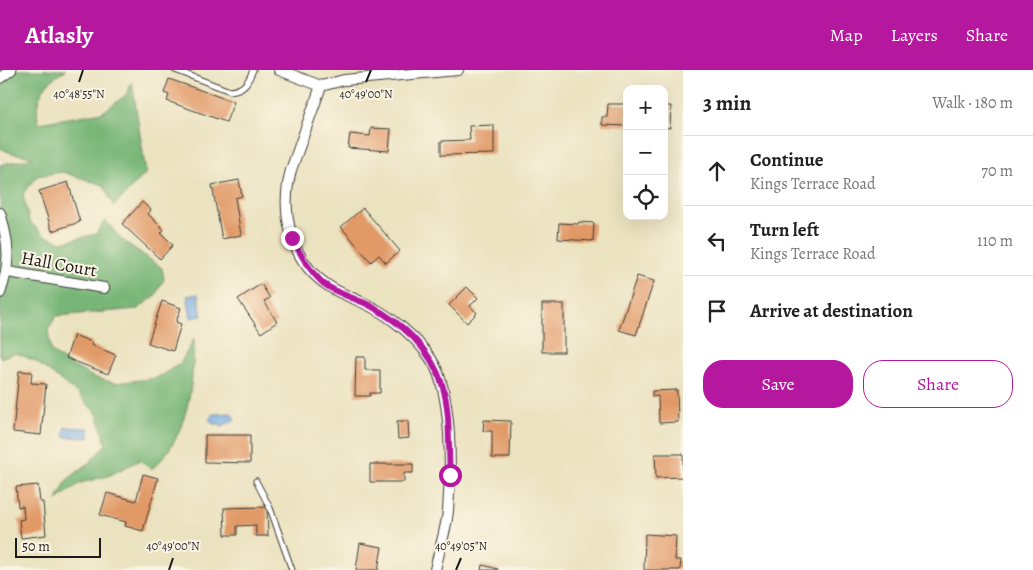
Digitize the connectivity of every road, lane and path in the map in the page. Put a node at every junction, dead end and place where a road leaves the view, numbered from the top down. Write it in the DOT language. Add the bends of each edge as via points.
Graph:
graph roads {
  1 [pos="11,70"];
  2 [pos="175,70"];
  3 [pos="253,70"];
  4 [pos="279,70"];
  5 [pos="458,70"];
  6 [pos="0,78"];
  7 [pos="321,86"];
  8 [pos="0,213"];
  9 [pos="8,272"];
  10 [pos="104,288"];
  11 [pos="0,293"];
  12 [pos="256,481"];
  13 [pos="292,570"];
  14 [pos="435,570"];
  1 -- 6 [label="street"];
  2 -- 3 [label="lane" via="230,91 246,85"];
  4 -- 7 [label="street"];
  5 -- 7 [label="street" via="344,80"];
  7 -- 14 [label="street" via="290,170 287,219 292,238 315,276 398,324 419,344 439,374 446,402 450,475 448,513"];
  8 -- 9 [label="street" via="8,251"];
  9 -- 10 [label="street, Hall Court"];
  9 -- 11 [label="street"];
  12 -- 13 [label="lane" via="270,508"];
}
